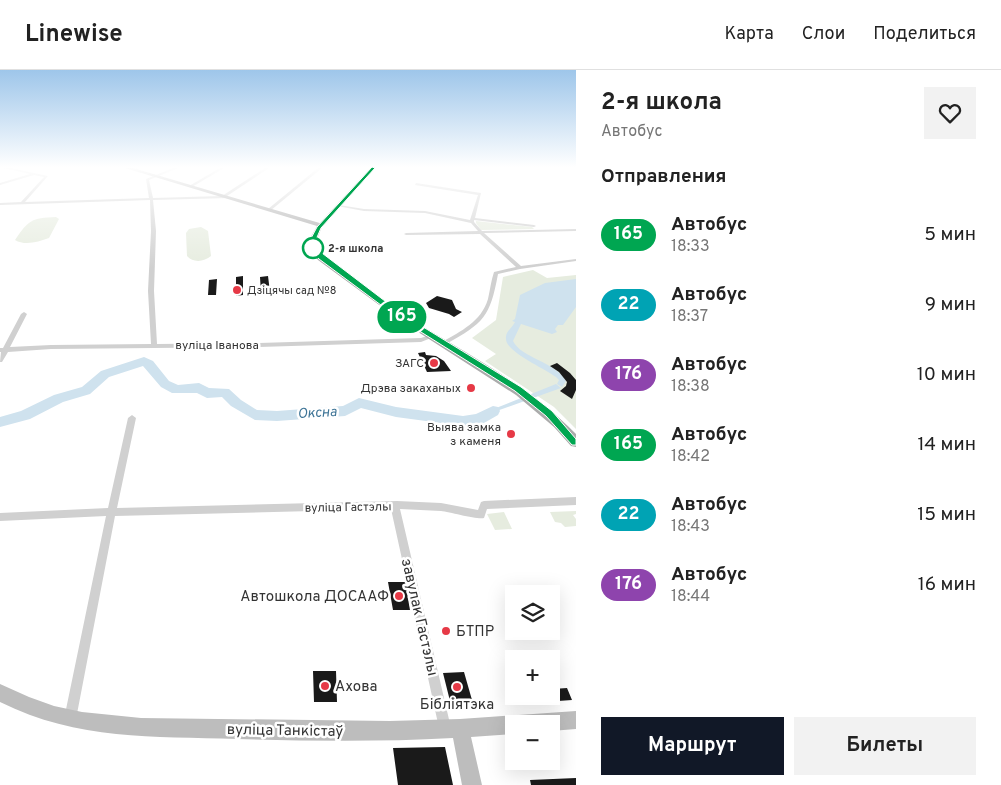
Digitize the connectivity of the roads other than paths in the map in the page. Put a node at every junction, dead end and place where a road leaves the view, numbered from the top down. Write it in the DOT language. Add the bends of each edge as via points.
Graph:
graph roads {
  1 [pos="75,201"];
  2 [pos="153,201"];
  3 [pos="240,201"];
  4 [pos="279,201"];
  5 [pos="343,201"];
  6 [pos="478,201"];
  7 [pos="22,203"];
  8 [pos="0,204"];
  9 [pos="339,206"];
  10 [pos="269,210"];
  11 [pos="473,221"];
  12 [pos="321,225"];
  13 [pos="561,230"];
  14 [pos="576,230"];
  15 [pos="480,232"];
  16 [pos="406,234"];
  17 [pos="576,260"];
  18 [pos="520,268"];
  19 [pos="24,314"];
  20 [pos="433,336"];
  21 [pos="444,343"];
  22 [pos="154,345"];
  23 [pos="3,350"];
  24 [pos="0,360"];
  25 [pos="132,418"];
  26 [pos="576,442"];
  27 [pos="576,501"];
  28 [pos="396,506"];
  29 [pos="112,510"];
  30 [pos="0,517"];
  31 [pos="0,693"];
  32 [pos="70,719"];
  33 [pos="576,720"];
  34 [pos="452,728"];
  35 [pos="472,785"];
  1 -- 7 [label="street"];
  2 -- 22 [label="street" via="151,286"];
  3 -- 10 [label="main road"];
  4 -- 10 [label="street"];
  5 -- 9 [label="street"];
  6 -- 11 [label="street"];
  7 -- 8 [label="street"];
  9 -- 11 [label="street" via="426,212"];
  9 -- 12 [label="street"];
  10 -- 12 [label="main road"];
  11 -- 13 [label="street"];
  11 -- 15 [label="street"];
  12 -- 20 [label="main road" via="312,242 317,254"];
  13 -- 14 [label="street"];
  13 -- 15 [label="street"];
  15 -- 16 [label="street"];
  15 -- 18 [label="street"];
  17 -- 18 [label="street"];
  18 -- 21 [label="street" via="496,273 484,317"];
  19 -- 23 [label="street"];
  20 -- 21 [label="main road"];
  20 -- 22 [label="street, вуліца Іванова" via="422,340"];
  21 -- 26 [label="main road" via="518,389"];
  22 -- 23 [label="street, вуліца Іванова"];
  23 -- 24 [label="street"];
  25 -- 29 [label="street"];
  27 -- 28 [label="street, вуліца Гастэлы" via="484,505 480,515 463,510"];
  28 -- 29 [label="street, вуліца Гастэлы"];
  28 -- 34 [label="street, завулак Гастэлы"];
  29 -- 30 [label="street, вуліца Гастэлы"];
  29 -- 32 [label="street"];
  31 -- 32 [label="street, вуліца Танкістаў" via="20,704"];
  32 -- 34 [label="street, вуліца Танкістаў" via="123,727 324,731"];
  33 -- 34 [label="street, вуліца Танкістаў"];
  34 -- 35 [label="street"];
}
